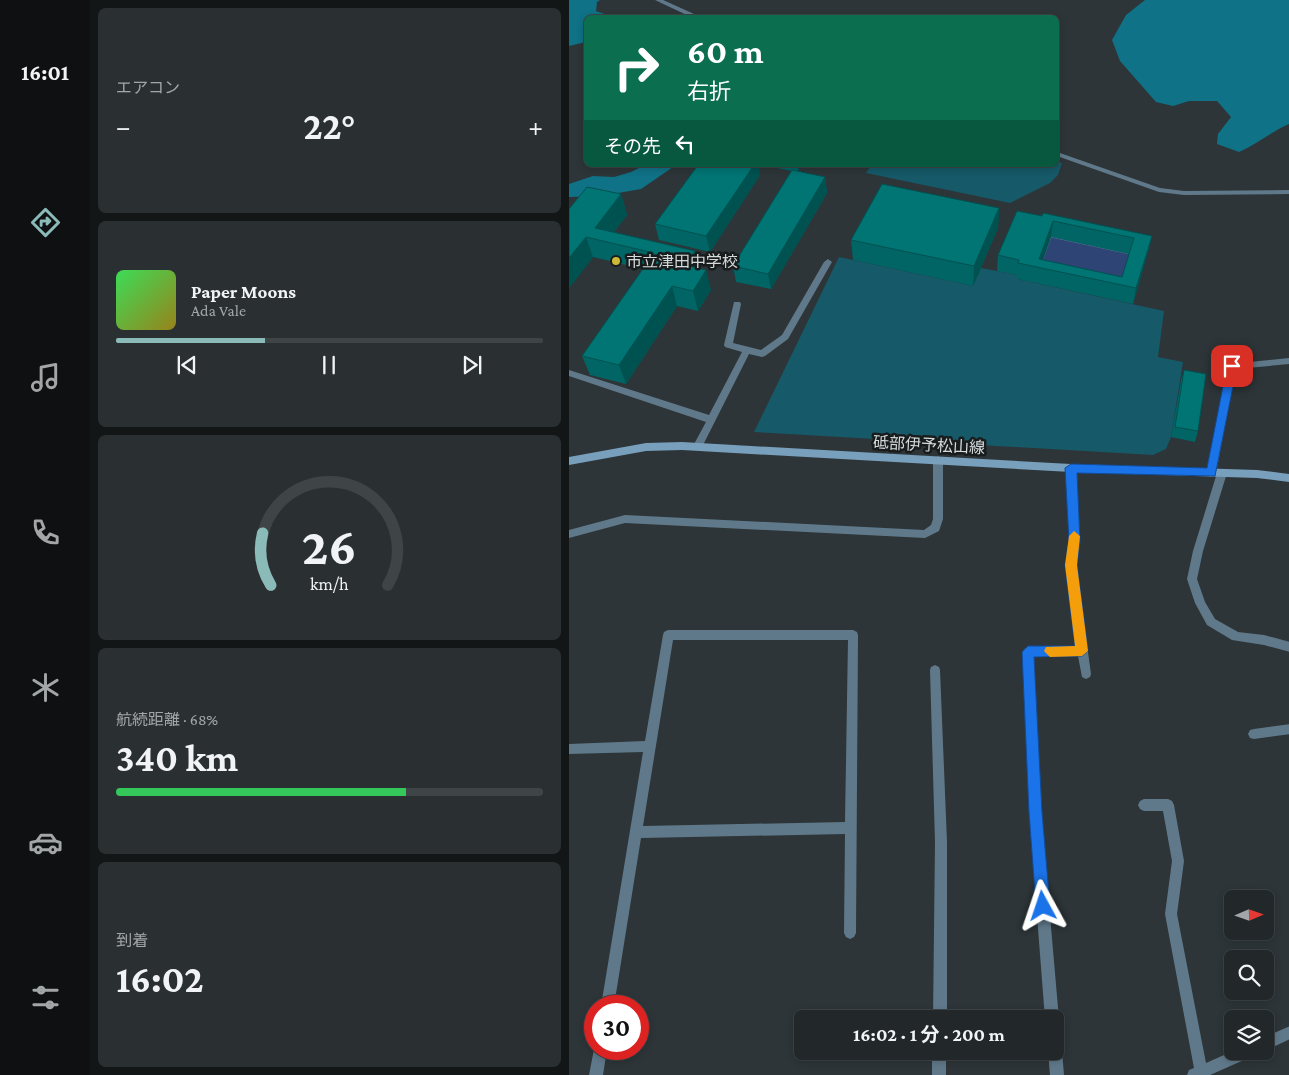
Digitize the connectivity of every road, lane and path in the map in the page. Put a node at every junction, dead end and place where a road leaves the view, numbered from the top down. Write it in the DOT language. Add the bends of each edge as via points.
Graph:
graph roads {
  1 [pos="658,0"];
  2 [pos="693,15"];
  3 [pos="1059,155"];
  4 [pos="1289,192"];
  5 [pos="827,262"];
  6 [pos="737,304"];
  7 [pos="747,350"];
  8 [pos="1289,361"];
  9 [pos="569,373"];
  10 [pos="711,420"];
  11 [pos="698,446"];
  12 [pos="938,460"];
  13 [pos="569,462"];
  14 [pos="1071,468"];
  15 [pos="1211,473"];
  16 [pos="1222,473"];
  17 [pos="1289,478"];
  18 [pos="569,534"];
  19 [pos="1289,647"];
  20 [pos="1082,651"];
  21 [pos="935,670"];
  22 [pos="1086,674"];
  23 [pos="1289,729"];
  24 [pos="1254,734"];
  25 [pos="649,746"];
  26 [pos="569,749"];
  27 [pos="1144,804"];
  28 [pos="851,828"];
  29 [pos="635,832"];
  30 [pos="850,933"];
  31 [pos="609,995"];
  32 [pos="940,1010"];
  33 [pos="1051,1010"];
  34 [pos="1289,1032"];
  35 [pos="1274,1040"];
  36 [pos="598,1060"];
  37 [pos="939,1060"];
  38 [pos="1056,1060"];
  39 [pos="1228,1060"];
  40 [pos="1198,1073"];
  41 [pos="596,1075"];
  42 [pos="939,1075"];
  43 [pos="1057,1075"];
  1 -- 2 [label="street"];
  3 -- 4 [label="street" via="1159,190 1184,193"];
  5 -- 7 [label="street" via="785,337 762,354"];
  6 -- 7 [label="street" via="728,345"];
  7 -- 10 [label="street"];
  8 -- 15 [label="street" via="1232,366"];
  9 -- 10 [label="street"];
  10 -- 11 [label="street"];
  11 -- 12 [label="main road, 砥部伊予松山線"];
  11 -- 13 [label="main road, 砥部伊予松山線" via="646,448"];
  12 -- 14 [label="main road, 砥部伊予松山線"];
  12 -- 18 [label="street" via="938,518 935,528 925,534 625,519"];
  14 -- 15 [label="main road, 砥部伊予松山線"];
  14 -- 20 [label="street" via="1075,541 1071,565"];
  15 -- 16 [label="main road, 砥部伊予松山線"];
  16 -- 17 [label="main road, 砥部伊予松山線"];
  16 -- 19 [label="street" via="1192,579 1200,603 1211,622 1236,637"];
  20 -- 22 [label="street"];
  20 -- 33 [label="street" via="1028,652 1035,812"];
  21 -- 32 [label="street" via="941,842"];
  23 -- 24 [label="street"];
  25 -- 26 [label="street"];
  25 -- 28 [label="street" via="668,635 853,635"];
  25 -- 29 [label="street"];
  27 -- 40 [label="street" via="1168,805 1178,861 1171,914"];
  28 -- 29 [label="street"];
  28 -- 30 [label="street"];
  29 -- 31 [label="street"];
  34 -- 35 [label="street"];
  36 -- 41 [label="street"];
  37 -- 42 [label="street"];
  38 -- 43 [label="street"];
  39 -- 40 [label="street"];
}
